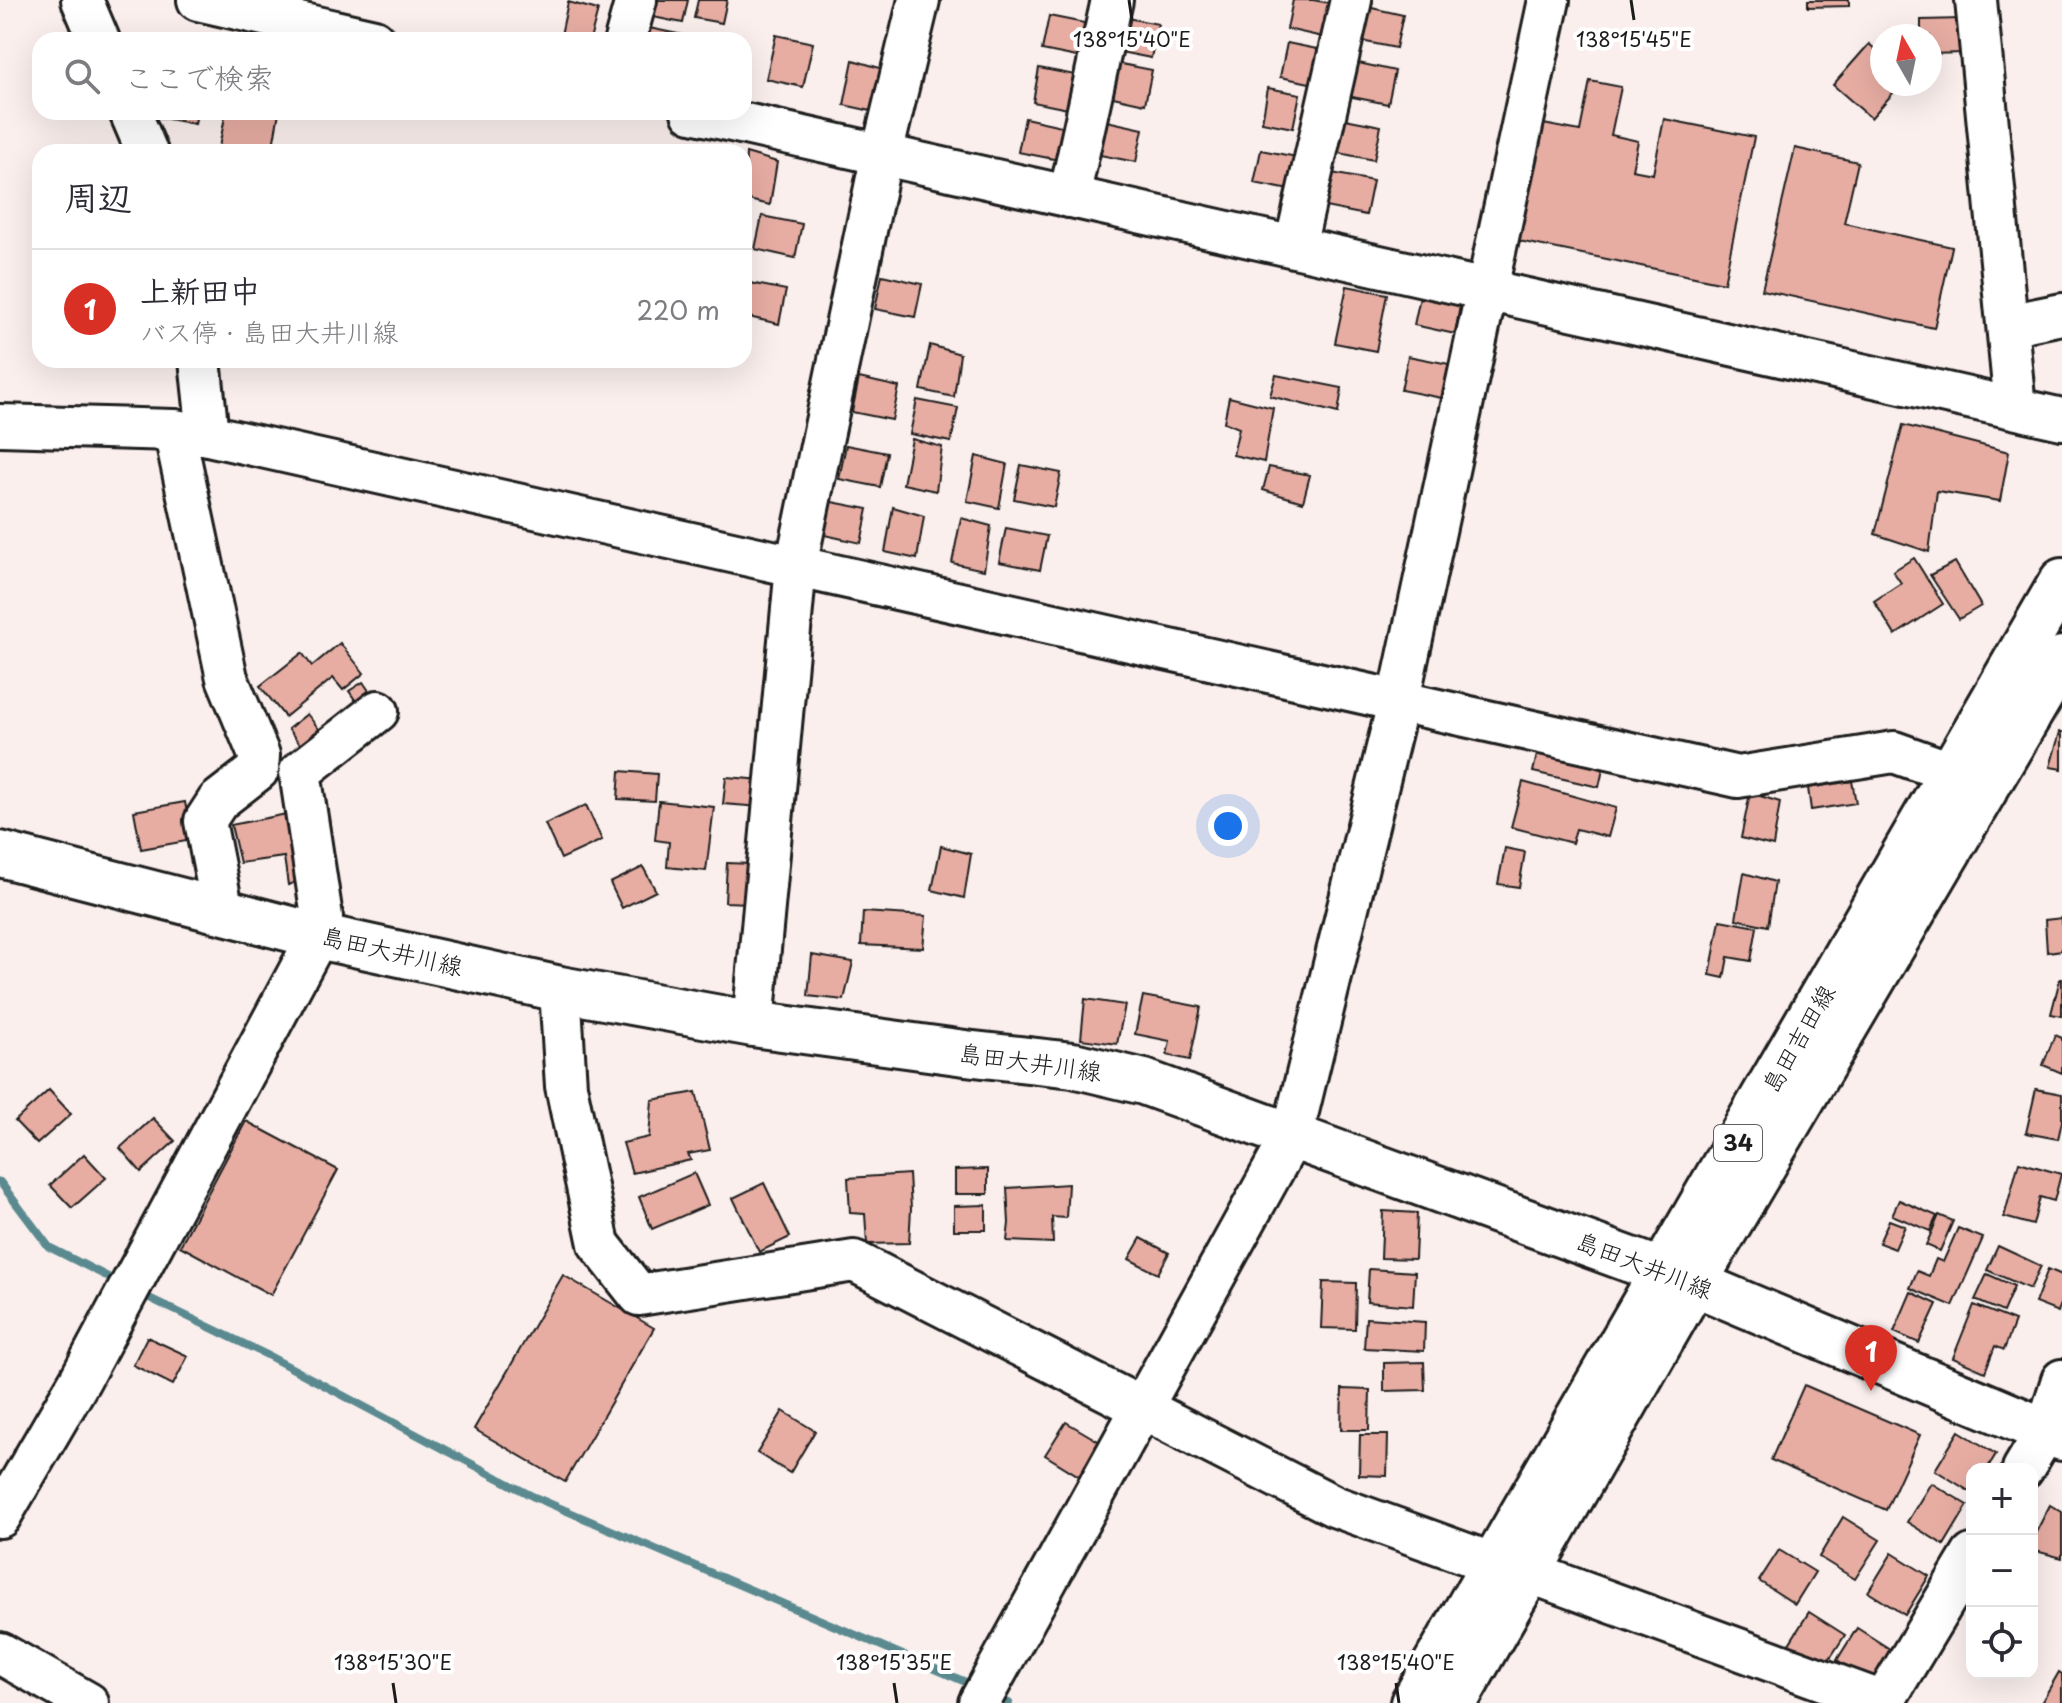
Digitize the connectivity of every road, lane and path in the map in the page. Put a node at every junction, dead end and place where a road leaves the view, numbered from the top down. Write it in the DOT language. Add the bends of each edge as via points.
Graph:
graph roads {
  1 [pos="82,0"];
  2 [pos="198,0"];
  3 [pos="636,0"];
  4 [pos="919,0"];
  5 [pos="1112,0"];
  6 [pos="1351,0"];
  7 [pos="1549,0"];
  8 [pos="1976,0"];
  9 [pos="96,32"];
  10 [pos="339,32"];
  11 [pos="627,32"];
  12 [pos="133,120"];
  13 [pos="728,120"];
  14 [pos="144,144"];
  15 [pos="882,154"];
  16 [pos="1069,197"];
  17 [pos="1295,247"];
  18 [pos="1488,290"];
  19 [pos="2062,314"];
  20 [pos="2008,325"];
  21 [pos="199,368"];
  22 [pos="2015,408"];
  23 [pos="2062,419"];
  24 [pos="0,425"];
  25 [pos="191,432"];
  26 [pos="796,566"];
  27 [pos="2062,581"];
  28 [pos="2059,672"];
  29 [pos="1399,699"];
  30 [pos="378,711"];
  31 [pos="1953,773"];
  32 [pos="0,854"];
  33 [pos="223,912"];
  34 [pos="318,936"];
  35 [pos="560,989"];
  36 [pos="753,1024"];
  37 [pos="1292,1136"];
  38 [pos="1678,1278"];
  39 [pos="2062,1380"];
  40 [pos="1142,1408"];
  41 [pos="2054,1434"];
  42 [pos="2028,1463"];
  43 [pos="0,1517"];
  44 [pos="1966,1565"];
  45 [pos="1511,1568"];
  46 [pos="0,1653"];
  47 [pos="88,1703"];
  48 [pos="979,1703"];
  49 [pos="1413,1703"];
  50 [pos="1454,1703"];
  51 [pos="1884,1703"];
  1 -- 9 [label="street"];
  2 -- 10 [label="street"];
  3 -- 11 [label="street"];
  4 -- 15 [label="street"];
  5 -- 16 [label="street"];
  6 -- 17 [label="street"];
  7 -- 18 [label="street"];
  8 -- 20 [label="street"];
  12 -- 14 [label="street"];
  13 -- 15 [label="street"];
  15 -- 16 [label="street"];
  15 -- 26 [label="street"];
  16 -- 17 [label="street"];
  17 -- 18 [label="street"];
  18 -- 22 [label="street"];
  18 -- 29 [label="street"];
  19 -- 20 [label="street"];
  20 -- 22 [label="street"];
  21 -- 25 [label="street"];
  22 -- 23 [label="street"];
  24 -- 25 [label="street"];
  25 -- 26 [label="street"];
  25 -- 33 [label="street" via="227,678 259,755 258,770 218,801 205,821"];
  26 -- 29 [label="street"];
  26 -- 36 [label="street"];
  27 -- 31 [label="main road, 島田吉田線 / 34"];
  28 -- 38 [label="main road, 島田吉田線 / 34"];
  29 -- 31 [label="street" via="1738,777 1894,752"];
  29 -- 37 [label="street"];
  30 -- 34 [label="street" via="300,772 322,917"];
  31 -- 38 [label="main road, 島田吉田線 / 34"];
  32 -- 33 [label="main road, 島田大井川線"];
  33 -- 34 [label="main road, 島田大井川線"];
  34 -- 35 [label="main road, 島田大井川線"];
  34 -- 43 [label="street" via="80,1380"];
  35 -- 36 [label="main road, 島田大井川線"];
  35 -- 40 [label="street" via="566,1086 599,1244 639,1295 854,1261"];
  36 -- 37 [label="main road, 島田大井川線" via="1073,1065 1144,1082"];
  37 -- 38 [label="main road, 島田大井川線"];
  37 -- 40 [label="street"];
  38 -- 41 [label="main road, 島田大井川線"];
  38 -- 45 [label="main road, 島田吉田線 / 34"];
  39 -- 41 [label="street"];
  40 -- 45 [label="street" via="1334,1506"];
  40 -- 48 [label="street"];
  41 -- 42 [label="street"];
  44 -- 51 [label="street"];
  45 -- 49 [label="main road, 島田吉田線 / 34"];
  45 -- 50 [label="main road, 島田吉田線 / 34"];
  45 -- 51 [label="street"];
  46 -- 47 [label="street"];
}
